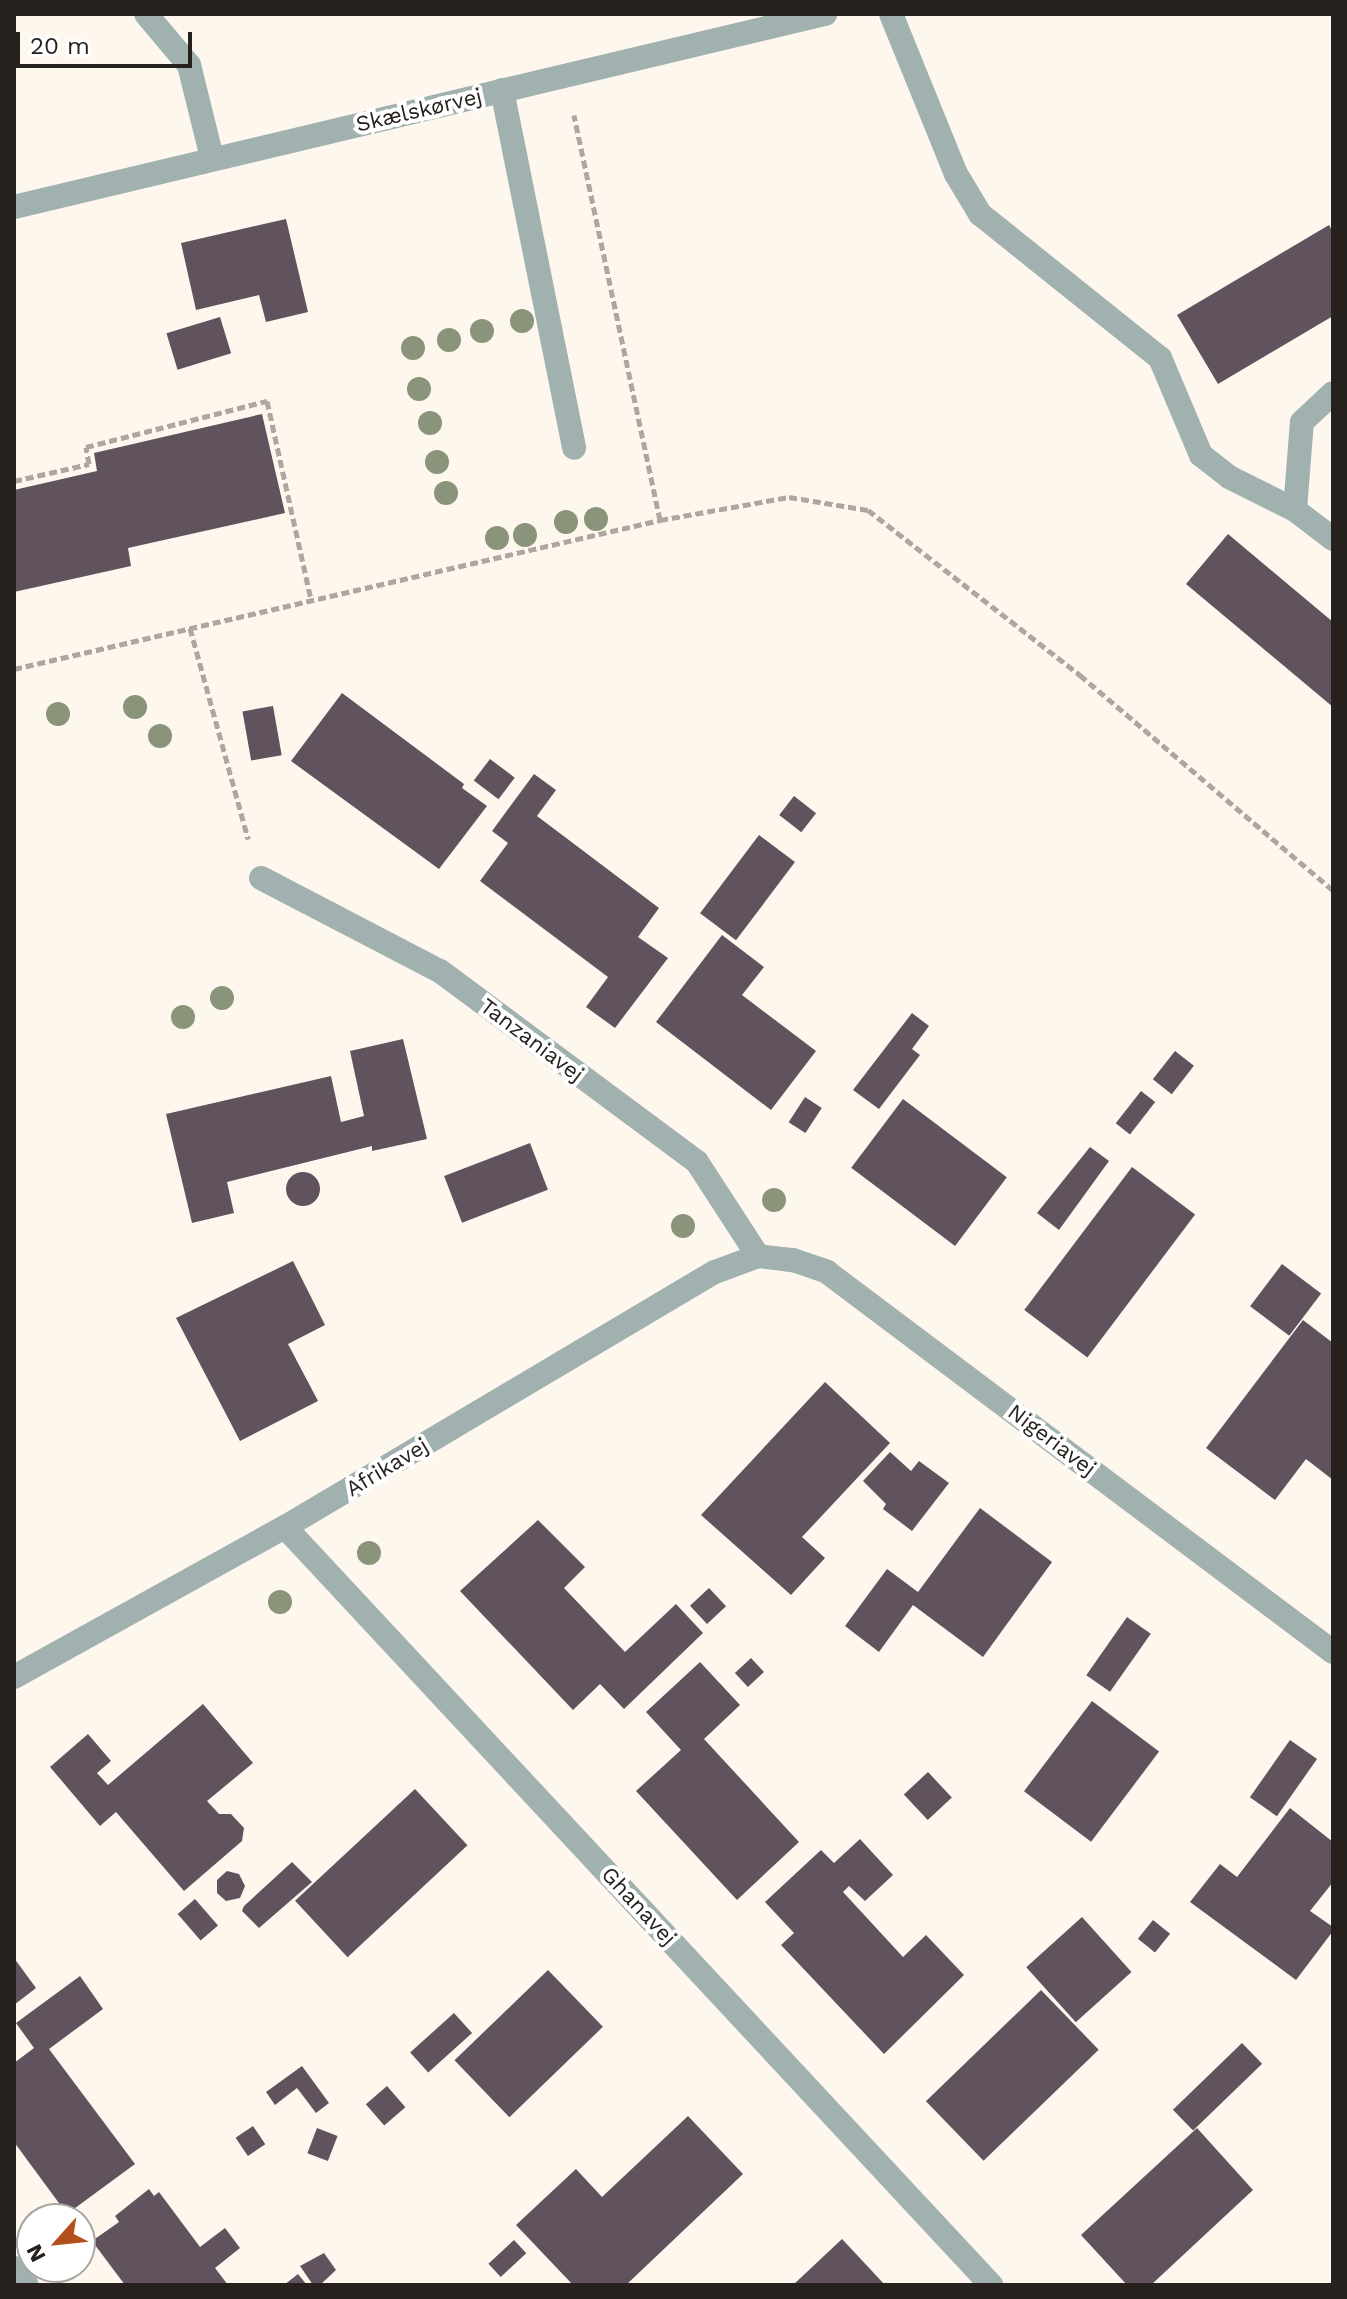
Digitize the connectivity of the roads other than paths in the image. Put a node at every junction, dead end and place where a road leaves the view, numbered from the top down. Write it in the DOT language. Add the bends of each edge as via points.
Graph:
graph roads {
  1 [pos="146,14"];
  2 [pos="825,14"];
  3 [pos="891,14"];
  4 [pos="502,90"];
  5 [pos="212,158"];
  6 [pos="14,207"];
  7 [pos="1333,393"];
  8 [pos="574,448"];
  9 [pos="1295,510"];
  10 [pos="1333,539"];
  11 [pos="261,878"];
  12 [pos="758,1256"];
  13 [pos="285,1527"];
  14 [pos="1333,1652"];
  15 [pos="14,1677"];
  16 [pos="14,2268"];
  17 [pos="27,2285"];
  18 [pos="991,2285"];
  1 -- 5 [label="street" via="189,65"];
  2 -- 4 [label="street, Skælskørvej"];
  3 -- 9 [label="street" via="956,174 980,214 1160,358 1201,455 1229,477"];
  4 -- 5 [label="street, Skælskørvej"];
  4 -- 8 [label="street"];
  5 -- 6 [label="street, Skælskørvej"];
  7 -- 9 [label="street" via="1302,422"];
  9 -- 10 [label="street"];
  11 -- 12 [label="street, Tanzaniavej" via="440,971 697,1162"];
  12 -- 13 [label="street, Afrikavej" via="715,1272"];
  12 -- 14 [label="street, Nigeriavej" via="793,1260 827,1272"];
  13 -- 15 [label="street, Afrikavej"];
  13 -- 18 [label="street, Ghanavej"];
  16 -- 17 [label="street"];
}
